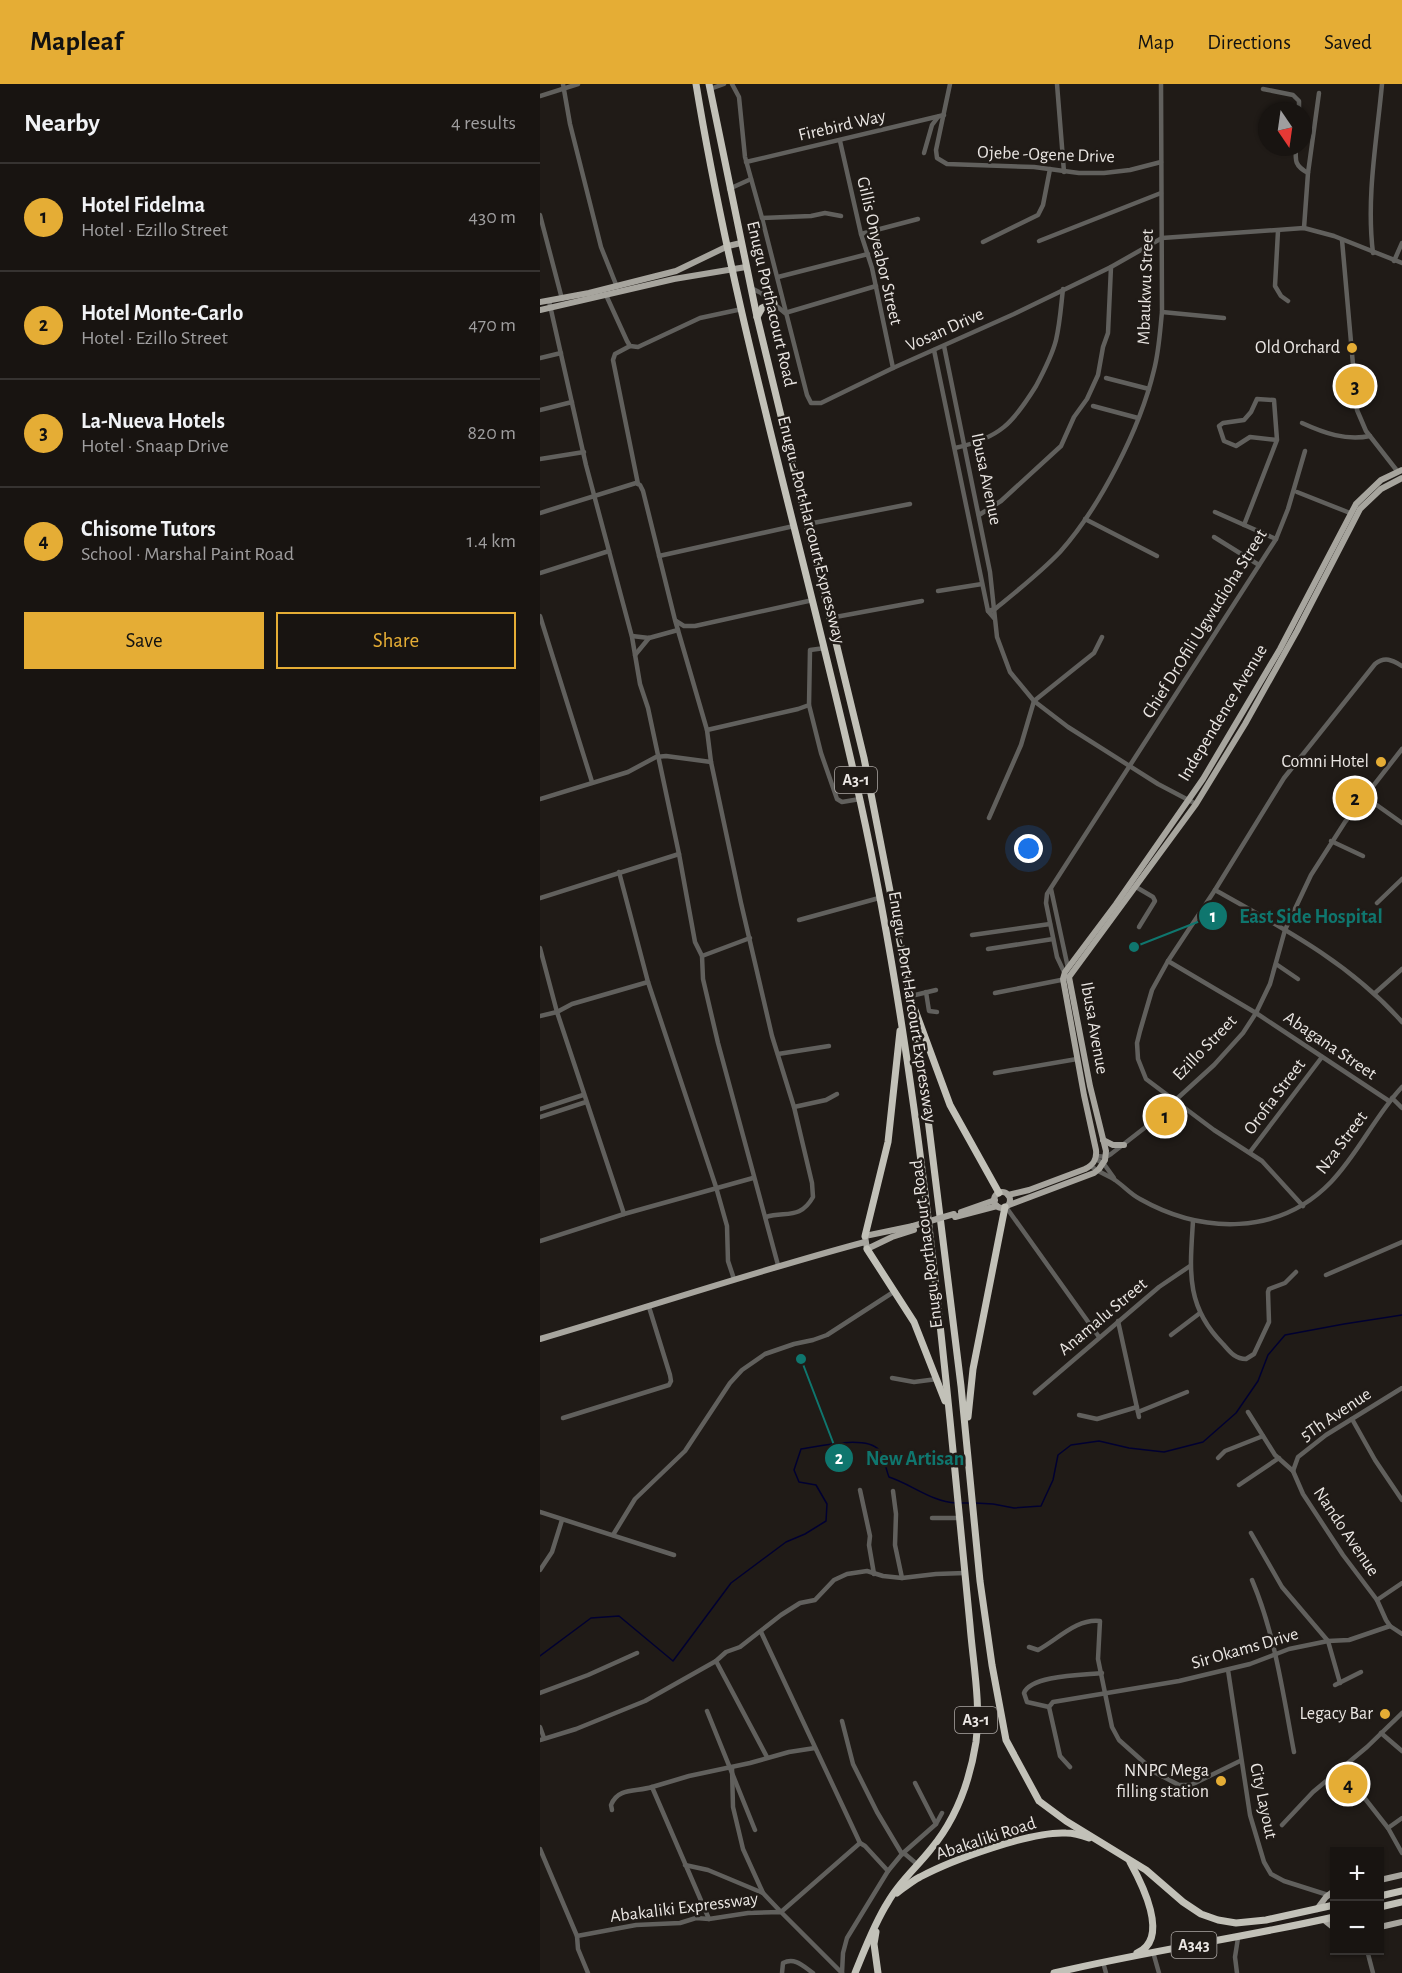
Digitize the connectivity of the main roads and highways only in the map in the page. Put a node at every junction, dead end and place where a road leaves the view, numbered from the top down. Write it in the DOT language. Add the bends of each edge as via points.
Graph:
graph roads {
  1 [pos="696,84"];
  2 [pos="710,87"];
  3 [pos="741,243"];
  4 [pos="728,246"];
  5 [pos="746,267"];
  6 [pos="733,270"];
  7 [pos="540,302"];
  8 [pos="563,302"];
  9 [pos="774,303"];
  10 [pos="550,304"];
  11 [pos="540,310"];
  12 [pos="757,317"];
  13 [pos="1401,474"];
  14 [pos="1140,875"];
  15 [pos="1068,975"];
  16 [pos="911,997"];
  17 [pos="901,1016"];
  18 [pos="1103,1140"];
  19 [pos="1124,1145"];
  20 [pos="999,1193"];
  21 [pos="1008,1195"];
  22 [pos="1002,1205"];
  23 [pos="913,1228"];
  24 [pos="866,1242"];
  25 [pos="540,1339"];
  26 [pos="949,1409"];
  27 [pos="966,1434"];
  28 [pos="1100,1841"];
  29 [pos="1129,1860"];
  30 [pos="1402,1875"];
  31 [pos="1384,1879"];
  32 [pos="1402,1891"];
  33 [pos="1330,1894"];
  34 [pos="1384,1895"];
  35 [pos="888,1901"];
  36 [pos="1402,1902"];
  37 [pos="1330,1906"];
  38 [pos="1384,1906"];
  39 [pos="1317,1909"];
  40 [pos="1330,1921"];
  41 [pos="878,1923"];
  42 [pos="1400,1923"];
  43 [pos="1384,1926"];
  44 [pos="1126,1957"];
  45 [pos="855,1973"];
  46 [pos="878,1973"];
  47 [pos="1054,1973"];
  1 -- 4 [label="highway, Enugu - Port Harcourt Expressway / A3-1"];
  2 -- 3 [label="highway, Enugu Porthacourt Road / A3-1"];
  3 -- 4 [label="main road"];
  3 -- 5 [label="highway, Enugu Porthacourt Road / A3-1"];
  4 -- 6 [label="highway, Enugu - Port Harcourt Expressway / A3-1"];
  4 -- 8 [label="main road" via="675,271"];
  5 -- 6 [label="main road"];
  5 -- 12 [label="highway, Enugu Porthacourt Road / A3-1"];
  6 -- 8 [label="main road"];
  6 -- 17 [label="highway, Enugu - Port Harcourt Expressway / A3-1" via="860,799"];
  7 -- 10 [label="main road"];
  8 -- 10 [label="main road"];
  9 -- 12 [label="highway" via="762,308"];
  10 -- 11 [label="main road"];
  12 -- 16 [label="highway, Enugu Porthacourt Road / A3-1" via="878,818"];
  13 -- 14 [label="main road, Independence Avenue" via="1360,509 1245,724 1196,804"];
  13 -- 14 [label="main road, Independence Avenue" via="1381,480 1350,513 1275,658"];
  14 -- 15 [label="main road, Independence Avenue"];
  14 -- 15 [label="main road, Independence Avenue" via="1136,887"];
  15 -- 18 [label="main road, Ibusa Avenue"];
  15 -- 21 [label="main road, Ibusa Avenue" via="1077,1059 1096,1157 1091,1166"];
  16 -- 20 [label="highway" via="950,1105"];
  16 -- 27 [label="highway, Enugu Porthacourt Road / A3-1"];
  17 -- 24 [label="highway" via="888,1142"];
  17 -- 26 [label="highway, Enugu - Port Harcourt Expressway / A3-1"];
  18 -- 19 [label="main road"];
  18 -- 22 [label="main road, Ibusa Avenue" via="1105,1160 1097,1171"];
  20 -- 21 [label="main road"];
  20 -- 22 [label="main road"];
  21 -- 22 [label="main road" via="1010,1199"];
  22 -- 23 [label="main road, bridge"];
  22 -- 27 [label="highway" via="969,1393"];
  23 -- 24 [label="main road"];
  23 -- 24 [label="main road"];
  24 -- 25 [label="main road" via="778,1265"];
  24 -- 26 [label="highway" via="914,1322"];
  26 -- 35 [label="highway, Enugu - Port Harcourt Expressway / A3-1" via="974,1663 975,1743 967,1779 945,1832"];
  27 -- 28 [label="highway, Enugu Porthacourt Road / A3-1" via="979,1573 1006,1740 1039,1801"];
  28 -- 29 [label="highway, Enugu Porthacourt Road / A343"];
  28 -- 35 [label="highway, Abakaliki Road / A343" via="1076,1833 1037,1836 940,1868 915,1880"];
  29 -- 39 [label="highway, A343" via="1183,1902 1218,1920 1266,1920"];
  29 -- 44 [label="highway, A343" via="1146,1891 1152,1926 1146,1947"];
  30 -- 31 [label="main road"];
  32 -- 34 [label="highway"];
  33 -- 39 [label="main road"];
  35 -- 41 [label="highway, Enugu - Port Harcourt Expressway / A343"];
  36 -- 38 [label="highway"];
  37 -- 39 [label="highway, A343"];
  40 -- 44 [label="highway, A343"];
  41 -- 45 [label="highway, A343"];
  41 -- 46 [label="highway, A343" via="874,1944"];
  42 -- 43 [label="main road"];
  44 -- 47 [label="highway, A343"];
}
